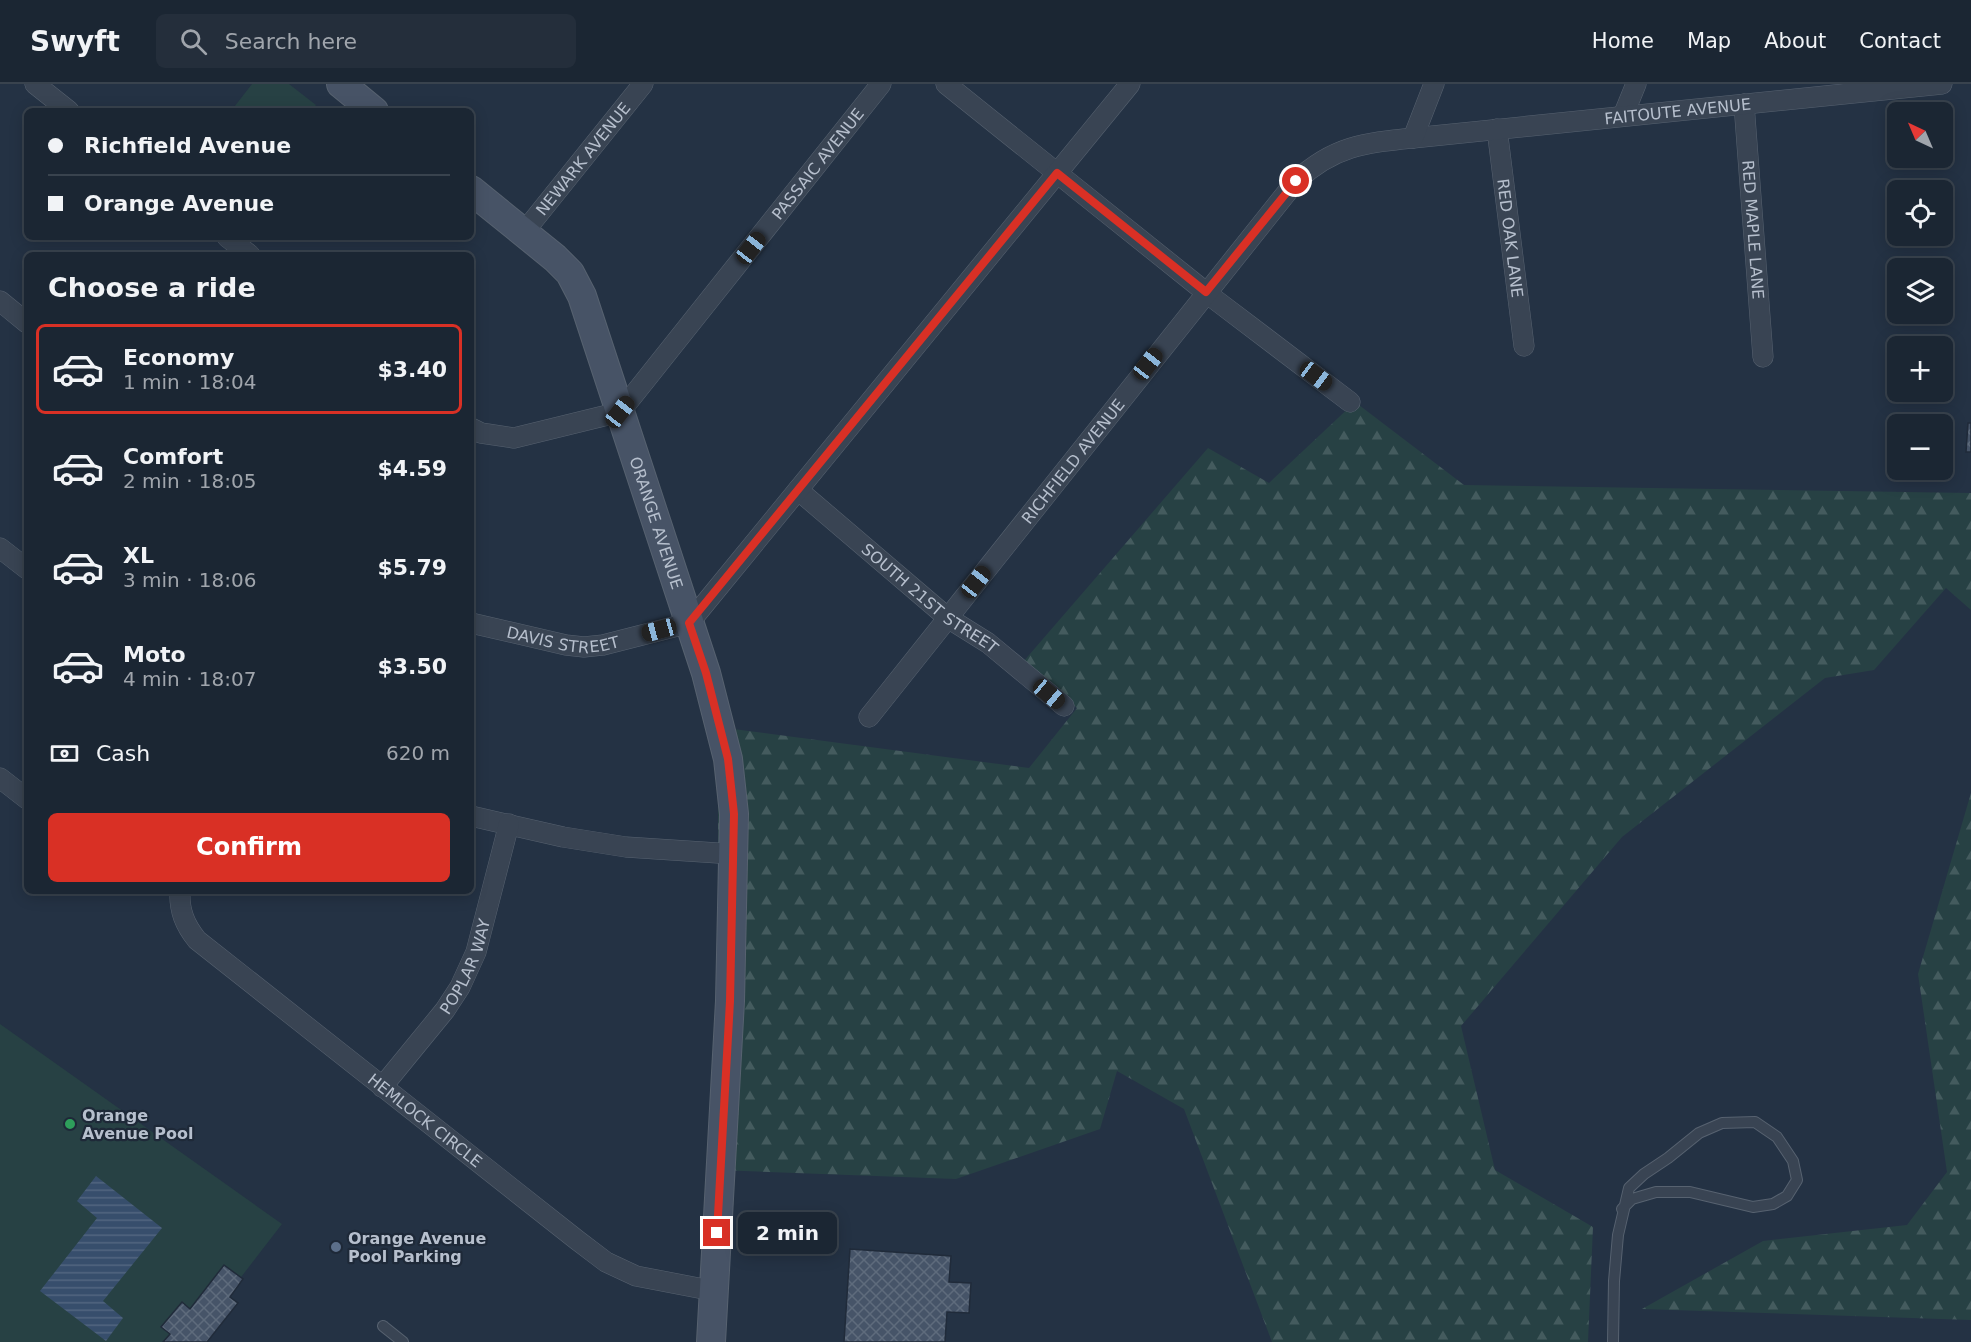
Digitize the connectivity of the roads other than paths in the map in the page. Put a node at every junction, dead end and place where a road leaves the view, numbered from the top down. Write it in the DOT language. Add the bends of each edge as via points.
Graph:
graph roads {
  1 [pos="35,84"];
  2 [pos="341,84"];
  3 [pos="643,84"];
  4 [pos="881,84"];
  5 [pos="946,84"];
  6 [pos="1130,84"];
  7 [pos="1434,84"];
  8 [pos="1636,84"];
  9 [pos="1942,84"];
  10 [pos="1837,90"];
  11 [pos="1744,104"];
  12 [pos="65,108"];
  13 [pos="370,108"];
  14 [pos="1623,117"];
  15 [pos="1497,129"];
  16 [pos="1413,138"];
  17 [pos="1057,173"];
  18 [pos="474,191"];
  19 [pos="524,232"];
  20 [pos="231,240"];
  21 [pos="246,252"];
  22 [pos="1206,292"];
  23 [pos="0,301"];
  24 [pos="24,321"];
  25 [pos="1524,346"];
  26 [pos="1763,357"];
  27 [pos="1350,402"];
  28 [pos="620,412"];
  29 [pos="474,430"];
  30 [pos="798,490"];
  31 [pos="0,548"];
  32 [pos="24,567"];
  33 [pos="948,618"];
  34 [pos="689,623"];
  35 [pos="474,624"];
  36 [pos="1064,706"];
  37 [pos="869,717"];
  38 [pos="0,778"];
  39 [pos="24,797"];
  40 [pos="474,817"];
  41 [pos="509,825"];
  42 [pos="733,854"];
  43 [pos="180,894"];
  44 [pos="382,1087"];
  45 [pos="1622,1209"];
  46 [pos="714,1291"];
  47 [pos="382,1326"];
  48 [pos="403,1342"];
  49 [pos="711,1342"];
  50 [pos="1613,1342"];
  1 -- 12 [label="street"];
  2 -- 13 [label="street"];
  3 -- 19 [label="street, NEWARK AVENUE"];
  4 -- 28 [label="street, PASSAIC AVENUE"];
  5 -- 17 [label="street"];
  6 -- 17 [label="street"];
  7 -- 16 [label="street"];
  8 -- 14 [label="street"];
  9 -- 10 [label="street, FAITOUTE AVENUE"];
  10 -- 11 [label="street, FAITOUTE AVENUE"];
  11 -- 14 [label="street, FAITOUTE AVENUE"];
  11 -- 26 [label="street, RED MAPLE LANE"];
  14 -- 15 [label="street, FAITOUTE AVENUE"];
  15 -- 16 [label="street, FAITOUTE AVENUE"];
  15 -- 25 [label="street, RED OAK LANE"];
  16 -- 22 [label="street, RICHFIELD AVENUE" via="1356,145 1306,171"];
  17 -- 22 [label="street"];
  17 -- 30 [label="street"];
  18 -- 19 [label="street"];
  19 -- 28 [label="street, ORANGE AVENUE" via="570,273 582,296"];
  20 -- 21 [label="street"];
  22 -- 27 [label="street"];
  22 -- 33 [label="street, RICHFIELD AVENUE"];
  23 -- 24 [label="street"];
  28 -- 29 [label="street" via="514,438"];
  28 -- 34 [label="street, ORANGE AVENUE"];
  30 -- 33 [label="street, SOUTH 21ST STREET"];
  30 -- 34 [label="street"];
  31 -- 32 [label="street"];
  33 -- 36 [label="street, SOUTH 21ST STREET" via="988,643"];
  33 -- 37 [label="street, RICHFIELD AVENUE"];
  34 -- 35 [label="street, DAVIS STREET" via="584,647"];
  34 -- 42 [label="street, ORANGE AVENUE" via="728,759 734,814"];
  38 -- 39 [label="street"];
  40 -- 41 [label="street"];
  41 -- 42 [label="street" via="626,847"];
  41 -- 44 [label="street, POPLAR WAY" via="476,952 460,987"];
  42 -- 46 [label="street, ORANGE AVENUE" via="730,1001"];
  43 -- 44 [label="street, HEMLOCK CIRCLE" via="184,919 197,940"];
  44 -- 46 [label="street, HEMLOCK CIRCLE" via="606,1262 636,1276"];
  45 -- 45 [label="lane" via="1632,1199 1656,1192 1690,1192 1754,1207 1773,1204 1787,1196 1797,1180 1793,1161 1778,1137 1755,1122 1722,1123 1699,1133 1644,1174 1629,1188"];
  45 -- 50 [label="lane" via="1617,1235"];
  46 -- 49 [label="street, ORANGE AVENUE"];
  47 -- 48 [label="lane"];
}
